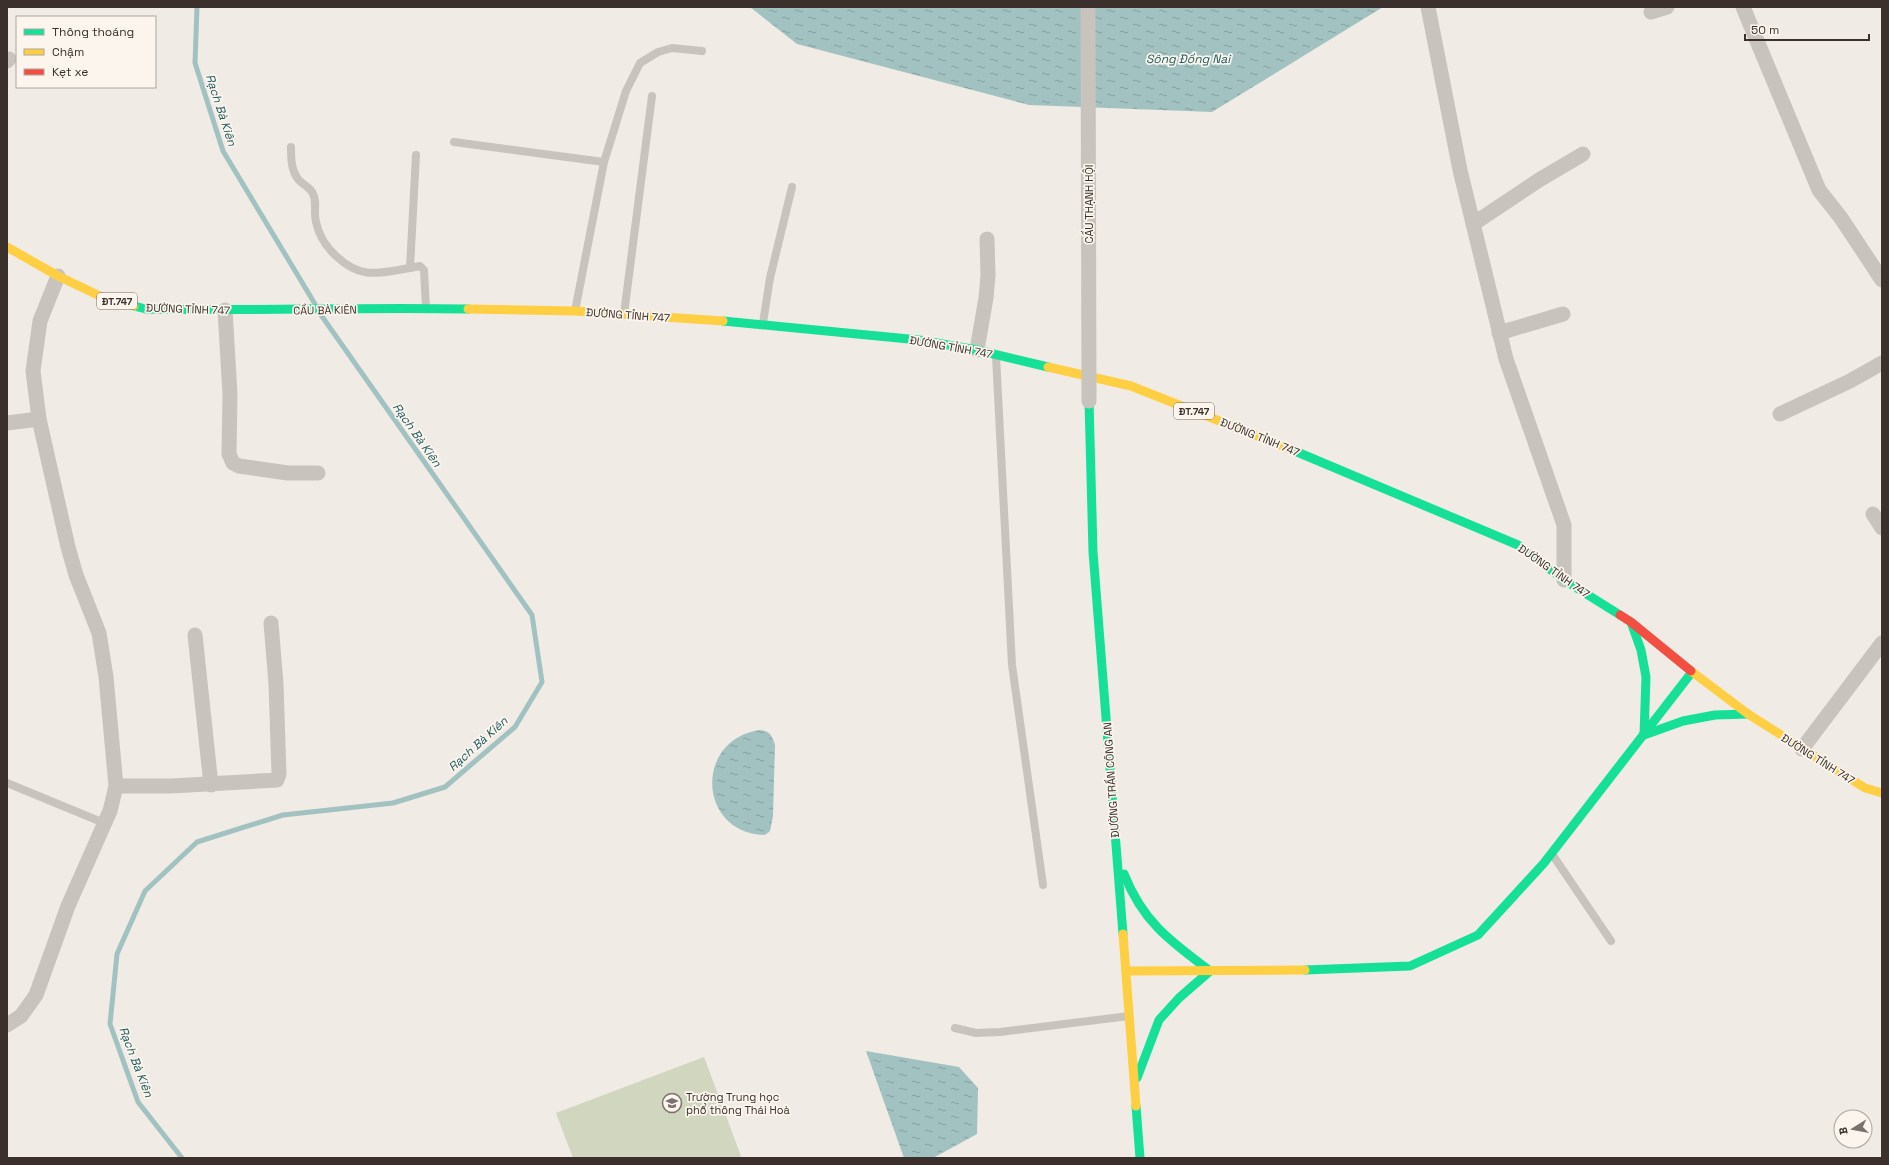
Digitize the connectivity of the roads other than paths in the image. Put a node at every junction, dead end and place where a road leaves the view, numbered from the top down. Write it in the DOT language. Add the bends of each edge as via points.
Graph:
graph roads {
  1 [pos="1088,7"];
  2 [pos="1428,7"];
  3 [pos="1667,7"];
  4 [pos="1744,7"];
  5 [pos="1651,12"];
  6 [pos="702,51"];
  7 [pos="652,96"];
  8 [pos="454,142"];
  9 [pos="291,147"];
  10 [pos="1583,154"];
  11 [pos="416,155"];
  12 [pos="604,162"];
  13 [pos="792,187"];
  14 [pos="1473,224"];
  15 [pos="987,239"];
  16 [pos="7,247"];
  17 [pos="1876,260"];
  18 [pos="410,268"];
  19 [pos="58,276"];
  20 [pos="1882,280"];
  21 [pos="412,308"];
  22 [pos="426,309"];
  23 [pos="232,310"];
  24 [pos="575,312"];
  25 [pos="1563,314"];
  26 [pos="624,315"];
  27 [pos="763,324"];
  28 [pos="1499,333"];
  29 [pos="976,350"];
  30 [pos="996,355"];
  31 [pos="1882,363"];
  32 [pos="1089,401"];
  33 [pos="1780,414"];
  34 [pos="39,419"];
  35 [pos="7,423"];
  36 [pos="318,474"];
  37 [pos="1873,514"];
  38 [pos="1882,528"];
  39 [pos="1564,580"];
  40 [pos="1631,622"];
  41 [pos="271,623"];
  42 [pos="195,634"];
  43 [pos="1882,643"];
  44 [pos="1692,672"];
  45 [pos="1748,714"];
  46 [pos="1644,735"];
  47 [pos="1802,750"];
  48 [pos="7,782"];
  49 [pos="210,785"];
  50 [pos="116,786"];
  51 [pos="1882,793"];
  52 [pos="104,823"];
  53 [pos="1116,853"];
  54 [pos="1552,853"];
  55 [pos="1043,885"];
  56 [pos="1611,941"];
  57 [pos="1126,971"];
  58 [pos="1210,971"];
  59 [pos="1130,1016"];
  60 [pos="7,1025"];
  61 [pos="955,1028"];
  62 [pos="1134,1085"];
  63 [pos="1140,1158"];
  1 -- 32 [label="street, CẦU THẠNH HỘI, bridge"];
  2 -- 14 [label="street"];
  3 -- 5 [label="street"];
  4 -- 17 [label="street" via="1819,190"];
  6 -- 12 [label="lane" via="672,48 658,52 640,63 626,90"];
  7 -- 26 [label="lane"];
  8 -- 12 [label="lane"];
  9 -- 18 [label="lane" via="293,170 298,179 312,192 319,235 330,250 347,266 359,272 376,273"];
  10 -- 14 [label="street"];
  11 -- 18 [label="lane"];
  12 -- 24 [label="lane"];
  13 -- 27 [label="lane" via="770,278"];
  14 -- 28 [label="street"];
  15 -- 29 [label="street" via="986,298"];
  16 -- 19 [label="main road, ĐƯỜNG TỈNH 747 / ĐT.747"];
  17 -- 20 [label="street"];
  18 -- 22 [label="lane" via="420,266 424,270"];
  19 -- 23 [label="main road, ĐƯỜNG TỈNH 747 / ĐT.747" via="102,297 146,309"];
  19 -- 34 [label="street" via="40,321 33,370"];
  21 -- 22 [label="main road, ĐƯỜNG TỈNH 747 / ĐT.747"];
  21 -- 23 [label="main road, CẦU BÀ KIÊN / ĐT.747"];
  22 -- 24 [label="main road, ĐƯỜNG TỈNH 747 / ĐT.747"];
  23 -- 36 [label="street" via="229,454 233,463 274,471"];
  24 -- 26 [label="main road, ĐƯỜNG TỈNH 747 / ĐT.747"];
  25 -- 28 [label="street"];
  26 -- 27 [label="main road, ĐƯỜNG TỈNH 747 / ĐT.747"];
  27 -- 29 [label="main road, ĐƯỜNG TỈNH 747 / ĐT.747" via="919,340"];
  28 -- 39 [label="street" via="1564,525"];
  29 -- 30 [label="main road, ĐƯỜNG TỈNH 747 / ĐT.747"];
  30 -- 39 [label="main road, ĐƯỜNG TỈNH 747 / ĐT.747" via="1131,386 1328,464 1518,545"];
  30 -- 55 [label="lane" via="1012,666"];
  31 -- 33 [label="street"];
  32 -- 53 [label="main road, ĐƯỜNG TRẦN CÔNG AN" via="1093,552"];
  34 -- 35 [label="street"];
  34 -- 50 [label="street" via="76,575 99,632 106,677"];
  37 -- 38 [label="street"];
  39 -- 40 [label="main road, ĐƯỜNG TỈNH 747 / ĐT.747"];
  40 -- 44 [label="main road, ĐƯỜNG TỈNH 747 / ĐT.747"];
  40 -- 46 [label="main road" via="1641,650 1646,677"];
  41 -- 49 [label="street" via="276,684 279,774 277,780"];
  42 -- 49 [label="street"];
  43 -- 47 [label="street"];
  44 -- 45 [label="main road, ĐƯỜNG TỈNH 747 / ĐT.747"];
  44 -- 46 [label="main road"];
  45 -- 46 [label="main road" via="1715,715 1683,721"];
  45 -- 47 [label="main road, ĐƯỜNG TỈNH 747 / ĐT.747"];
  46 -- 54 [label="main road"];
  47 -- 51 [label="main road, ĐƯỜNG TỈNH 747 / ĐT.747" via="1865,788"];
  48 -- 52 [label="lane"];
  49 -- 50 [label="street"];
  50 -- 52 [label="street" via="110,811"];
  52 -- 60 [label="street" via="68,906 36,995 21,1016"];
  53 -- 57 [label="main road, ĐƯỜNG TRẦN CÔNG AN"];
  53 -- 58 [label="main road" via="1130,892 1144,916 1173,944"];
  54 -- 56 [label="lane"];
  54 -- 58 [label="main road" via="1478,934 1410,966"];
  57 -- 58 [label="main road"];
  57 -- 59 [label="main road, ĐƯỜNG TRẦN CÔNG AN"];
  58 -- 62 [label="main road" via="1179,998 1159,1020"];
  59 -- 61 [label="lane" via="1000,1032 976,1033"];
  59 -- 62 [label="main road, ĐƯỜNG TRẦN CÔNG AN"];
  62 -- 63 [label="main road, ĐƯỜNG TRẦN CÔNG AN"];
}
